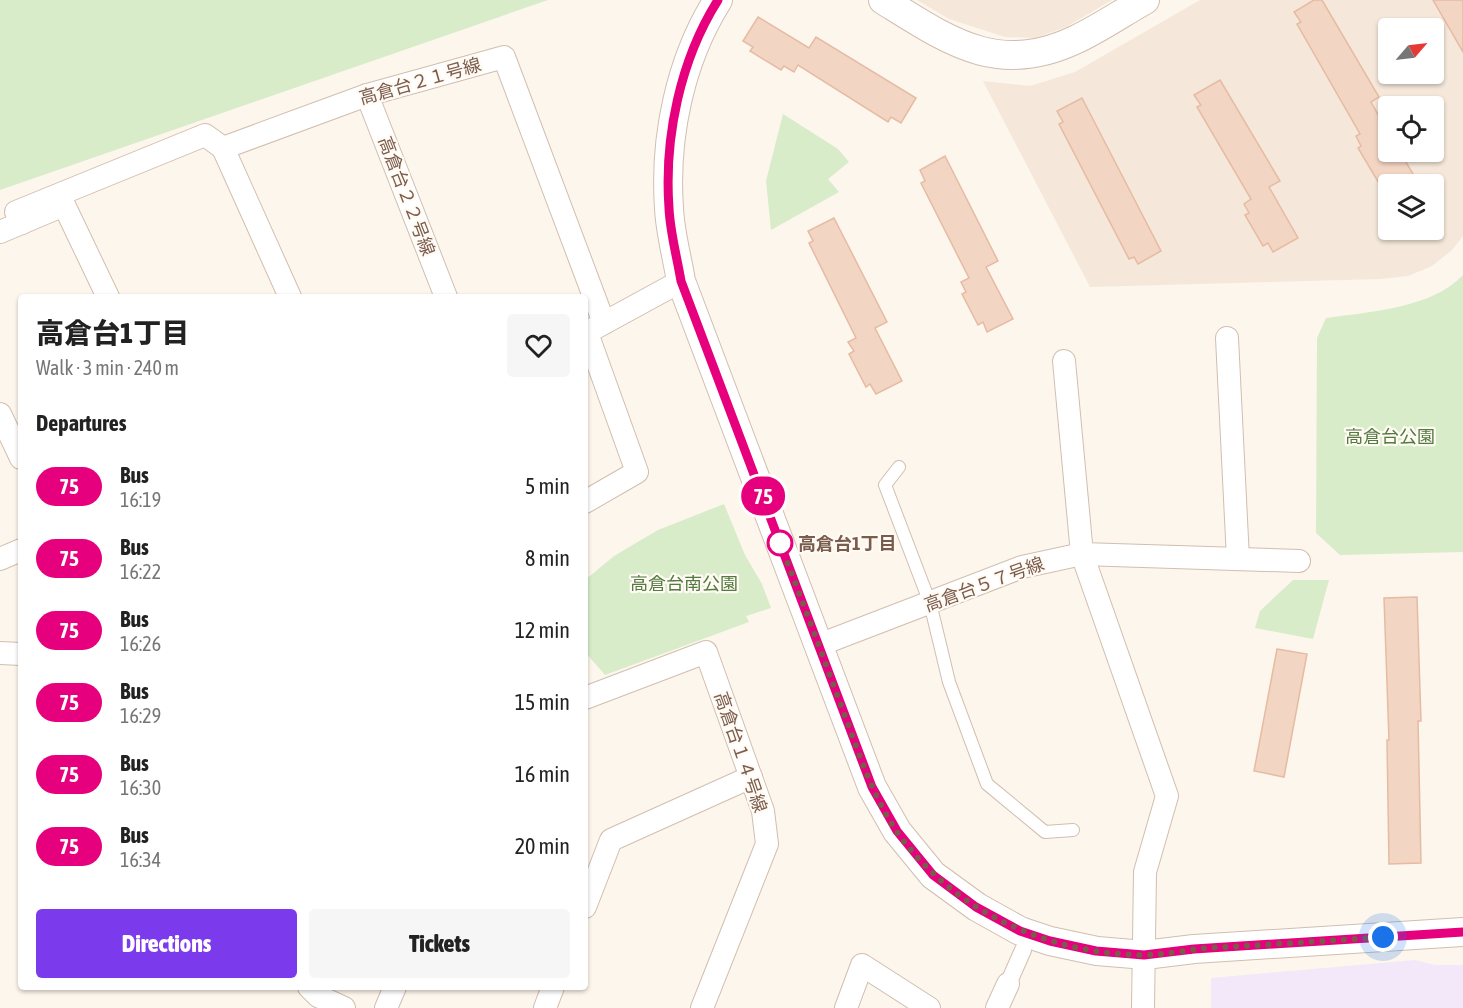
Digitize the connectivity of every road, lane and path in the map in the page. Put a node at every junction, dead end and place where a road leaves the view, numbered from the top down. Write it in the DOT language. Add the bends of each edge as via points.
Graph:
graph roads {
  1 [pos="718,0"];
  2 [pos="883,0"];
  3 [pos="1144,0"];
  4 [pos="367,95"];
  5 [pos="223,147"];
  6 [pos="22,223"];
  7 [pos="0,232"];
  8 [pos="681,281"];
  9 [pos="107,294"];
  10 [pos="289,294"];
  11 [pos="445,294"];
  12 [pos="580,294"];
  13 [pos="592,330"];
  14 [pos="1227,338"];
  15 [pos="1064,361"];
  16 [pos="0,414"];
  17 [pos="18,452"];
  18 [pos="899,467"];
  19 [pos="588,500"];
  20 [pos="18,551"];
  21 [pos="1082,554"];
  22 [pos="1238,559"];
  23 [pos="0,560"];
  24 [pos="1299,561"];
  25 [pos="930,603"];
  26 [pos="819,645"];
  27 [pos="0,653"];
  28 [pos="18,654"];
  29 [pos="588,697"];
  30 [pos="751,777"];
  31 [pos="1073,830"];
  32 [pos="588,899"];
  33 [pos="1463,932"];
  34 [pos="1023,950"];
  35 [pos="1150,954"];
  36 [pos="1008,984"];
  37 [pos="312,990"];
  38 [pos="394,990"];
  39 [pos="553,990"];
  40 [pos="344,1008"];
  41 [pos="386,1008"];
  42 [pos="545,1008"];
  43 [pos="702,1008"];
  44 [pos="846,1008"];
  45 [pos="929,1008"];
  46 [pos="997,1008"];
  47 [pos="1143,1008"];
  1 -- 8 [label="street" via="696,41 680,90 671,139 669,209"];
  2 -- 3 [label="street" via="961,45 1002,56 1037,53 1077,39"];
  4 -- 5 [label="street, 高倉台２１号線"];
  4 -- 11 [label="street, 高倉台２２号線"];
  4 -- 12 [label="street, 高倉台２１号線" via="504,57"];
  5 -- 6 [label="street" via="205,135 16,212"];
  5 -- 10 [label="street"];
  6 -- 7 [label="street"];
  6 -- 9 [label="street" via="64,205"];
  8 -- 13 [label="street"];
  8 -- 26 [label="street"];
  13 -- 19 [label="street" via="637,472"];
  14 -- 22 [label="street"];
  15 -- 21 [label="street"];
  16 -- 17 [label="street"];
  18 -- 25 [label="lane" via="885,485"];
  20 -- 23 [label="street"];
  21 -- 22 [label="street, 高倉台５７号線"];
  21 -- 25 [label="street, 高倉台５７号線" via="1022,567"];
  21 -- 35 [label="street" via="1167,796 1145,872"];
  22 -- 24 [label="street, 高倉台５７号線"];
  25 -- 26 [label="street, 高倉台５７号線"];
  25 -- 31 [label="lane" via="949,682 987,784 1045,832"];
  26 -- 35 [label="street" via="872,787 897,831 933,875 976,907 1020,931 1096,951"];
  27 -- 28 [label="street"];
  29 -- 30 [label="street, 高倉台１４号線" via="706,652"];
  30 -- 32 [label="street" via="611,840"];
  30 -- 43 [label="street, 高倉台１４号線" via="763,811 767,844"];
  33 -- 35 [label="street"];
  34 -- 36 [label="street"];
  35 -- 47 [label="street"];
  36 -- 46 [label="street"];
  37 -- 40 [label="street"];
  38 -- 41 [label="street"];
  39 -- 42 [label="street"];
  44 -- 45 [label="street" via="862,965"];
}
